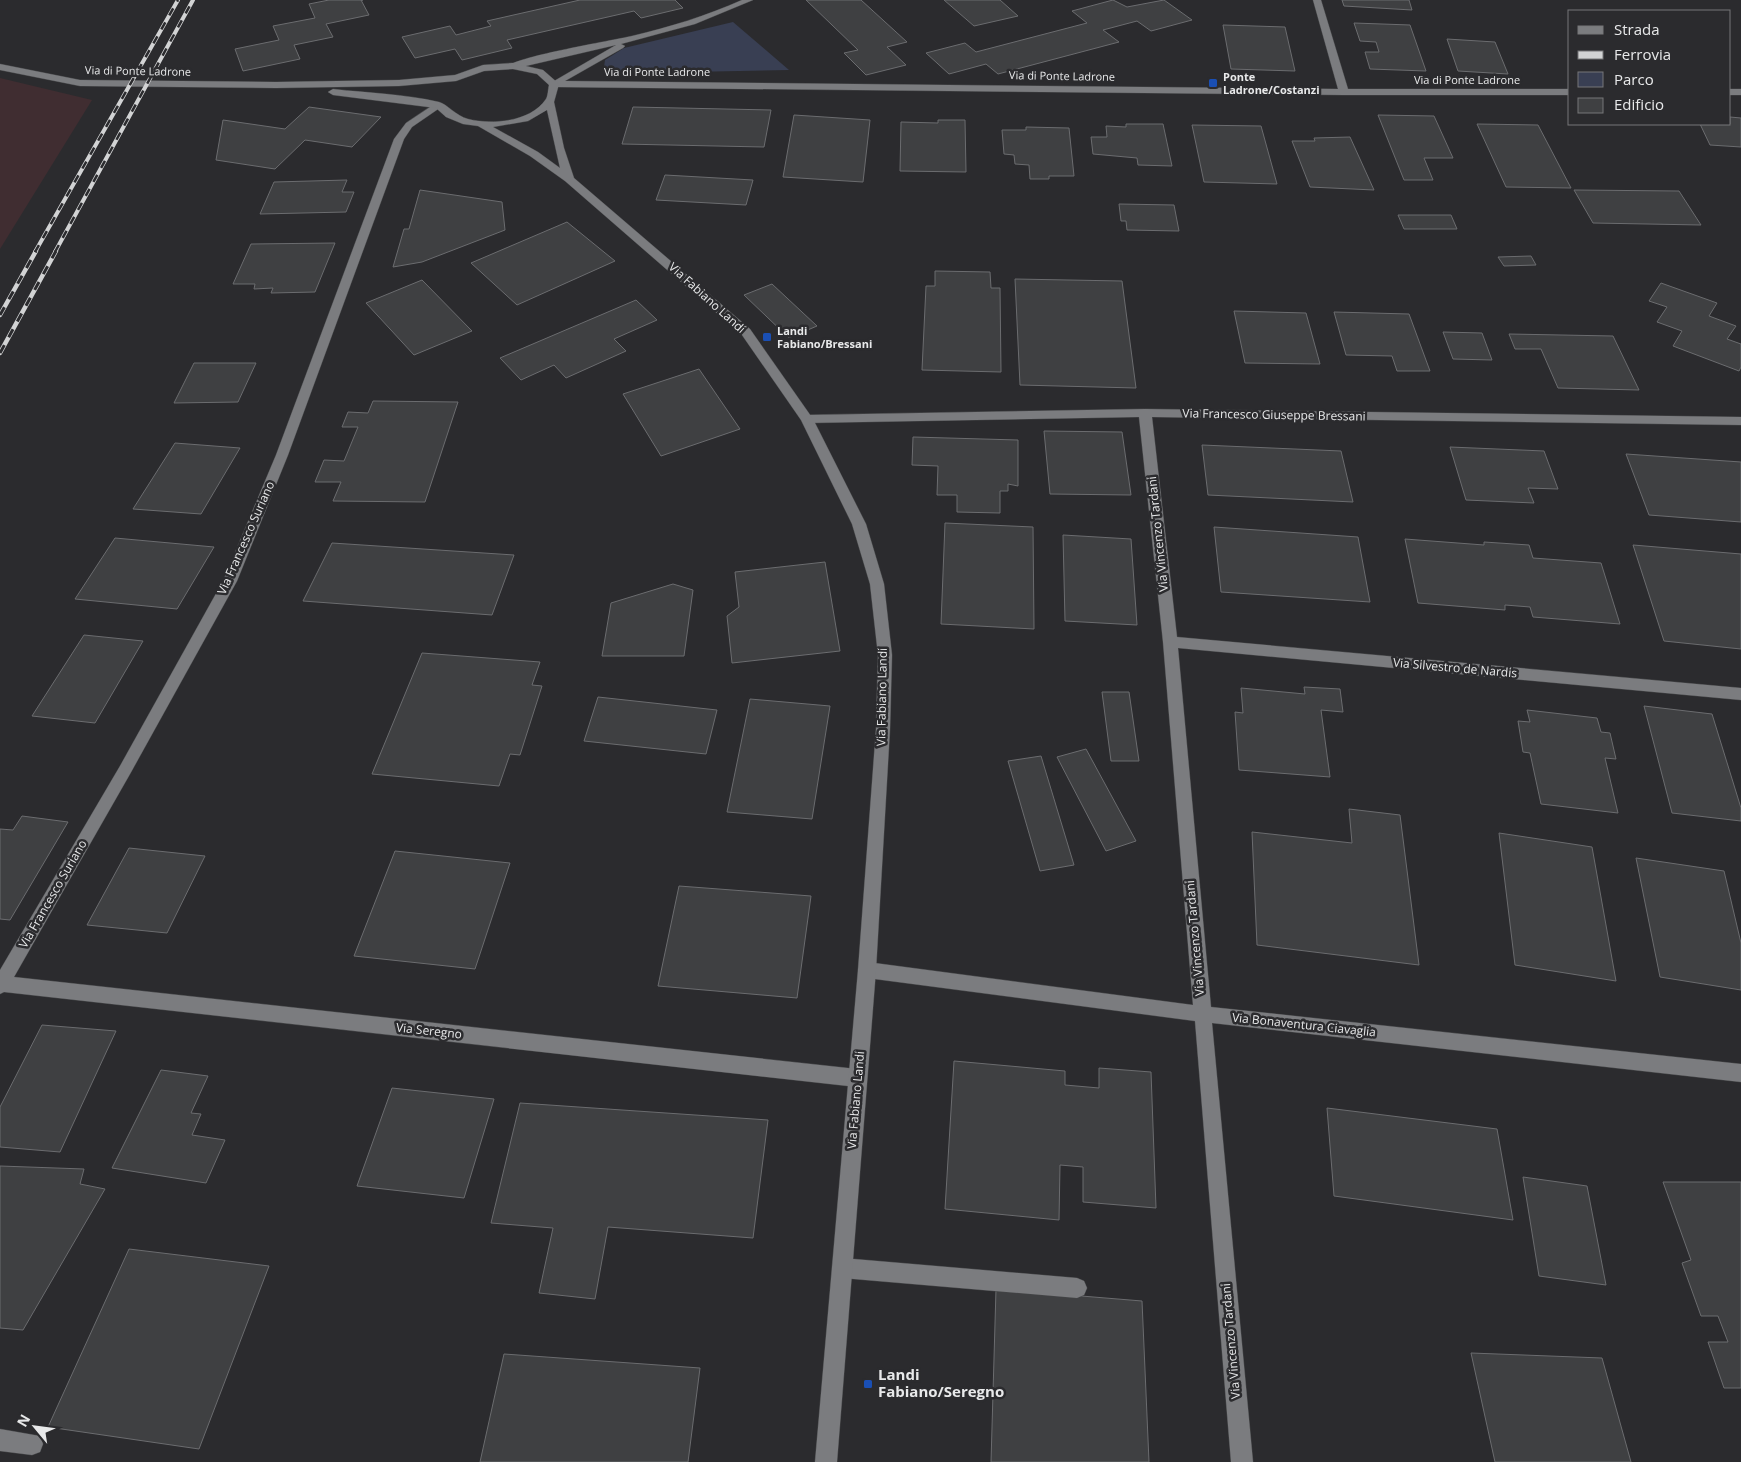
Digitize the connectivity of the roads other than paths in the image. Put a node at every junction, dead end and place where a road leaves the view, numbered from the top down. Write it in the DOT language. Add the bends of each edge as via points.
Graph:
graph roads {
  1 [pos="749,0"];
  2 [pos="1317,0"];
  3 [pos="637,38"];
  4 [pos="513,66"];
  5 [pos="0,67"];
  6 [pos="456,78"];
  7 [pos="554,84"];
  8 [pos="276,85"];
  9 [pos="1344,92"];
  10 [pos="1568,92"];
  11 [pos="440,97"];
  12 [pos="550,103"];
  13 [pos="482,125"];
  14 [pos="569,179"];
  15 [pos="1144,413"];
  16 [pos="807,419"];
  17 [pos="1741,421"];
  18 [pos="1170,642"];
  19 [pos="1741,694"];
  20 [pos="867,970"];
  21 [pos="1,985"];
  22 [pos="1201,1014"];
  23 [pos="1741,1073"];
  24 [pos="857,1078"];
  25 [pos="842,1268"];
  26 [pos="1077,1288"];
  27 [pos="0,1440"];
  28 [pos="32,1444"];
  29 [pos="826,1462"];
  30 [pos="1242,1462"];
  1 -- 3 [label="street" via="720,14"];
  2 -- 9 [label="street"];
  3 -- 4 [label="street"];
  3 -- 7 [label="street"];
  4 -- 6 [label="street, Via di Ponte Ladrone" via="483,68"];
  4 -- 7 [label="street" via="540,72"];
  5 -- 8 [label="street, Via di Ponte Ladrone" via="80,83"];
  6 -- 8 [label="street, Via di Ponte Ladrone" via="399,83"];
  6 -- 11 [label="street, Via Francesco Suriano"];
  7 -- 9 [label="street, Via di Ponte Ladrone"];
  7 -- 12 [label="street" via="555,94"];
  8 -- 11 [label="street, Via di Ponte Ladrone"];
  9 -- 10 [label="street, Via di Ponte Ladrone"];
  11 -- 13 [label="street" via="444,112 453,118"];
  11 -- 21 [label="street, Via Francesco Suriano" via="398,140 282,455 230,581"];
  12 -- 13 [label="street" via="527,117"];
  12 -- 14 [label="street"];
  13 -- 14 [label="street, Via Fabiano Landi" via="534,154"];
  14 -- 16 [label="street, Via Fabiano Landi" via="746,332"];
  15 -- 16 [label="street, Via Francesco Giuseppe Bressani"];
  15 -- 17 [label="street, Via Francesco Giuseppe Bressani"];
  15 -- 18 [label="street, Via Vincenzo Tardani"];
  16 -- 20 [label="street, Via Fabiano Landi" via="858,524 877,584 885,655"];
  18 -- 19 [label="street, Via Silvestro de Nardis"];
  18 -- 22 [label="street, Via Vincenzo Tardani"];
  20 -- 22 [label="street, Via Bonaventura Ciavaglia"];
  20 -- 24 [label="street, Via Fabiano Landi"];
  21 -- 24 [label="street, Via Seregno"];
  22 -- 23 [label="street, Via Bonaventura Ciavaglia"];
  22 -- 30 [label="street, Via Vincenzo Tardani"];
  24 -- 25 [label="street, Via Fabiano Landi"];
  25 -- 26 [label="street"];
  25 -- 29 [label="street, Via Fabiano Landi"];
  27 -- 28 [label="street"];
}
